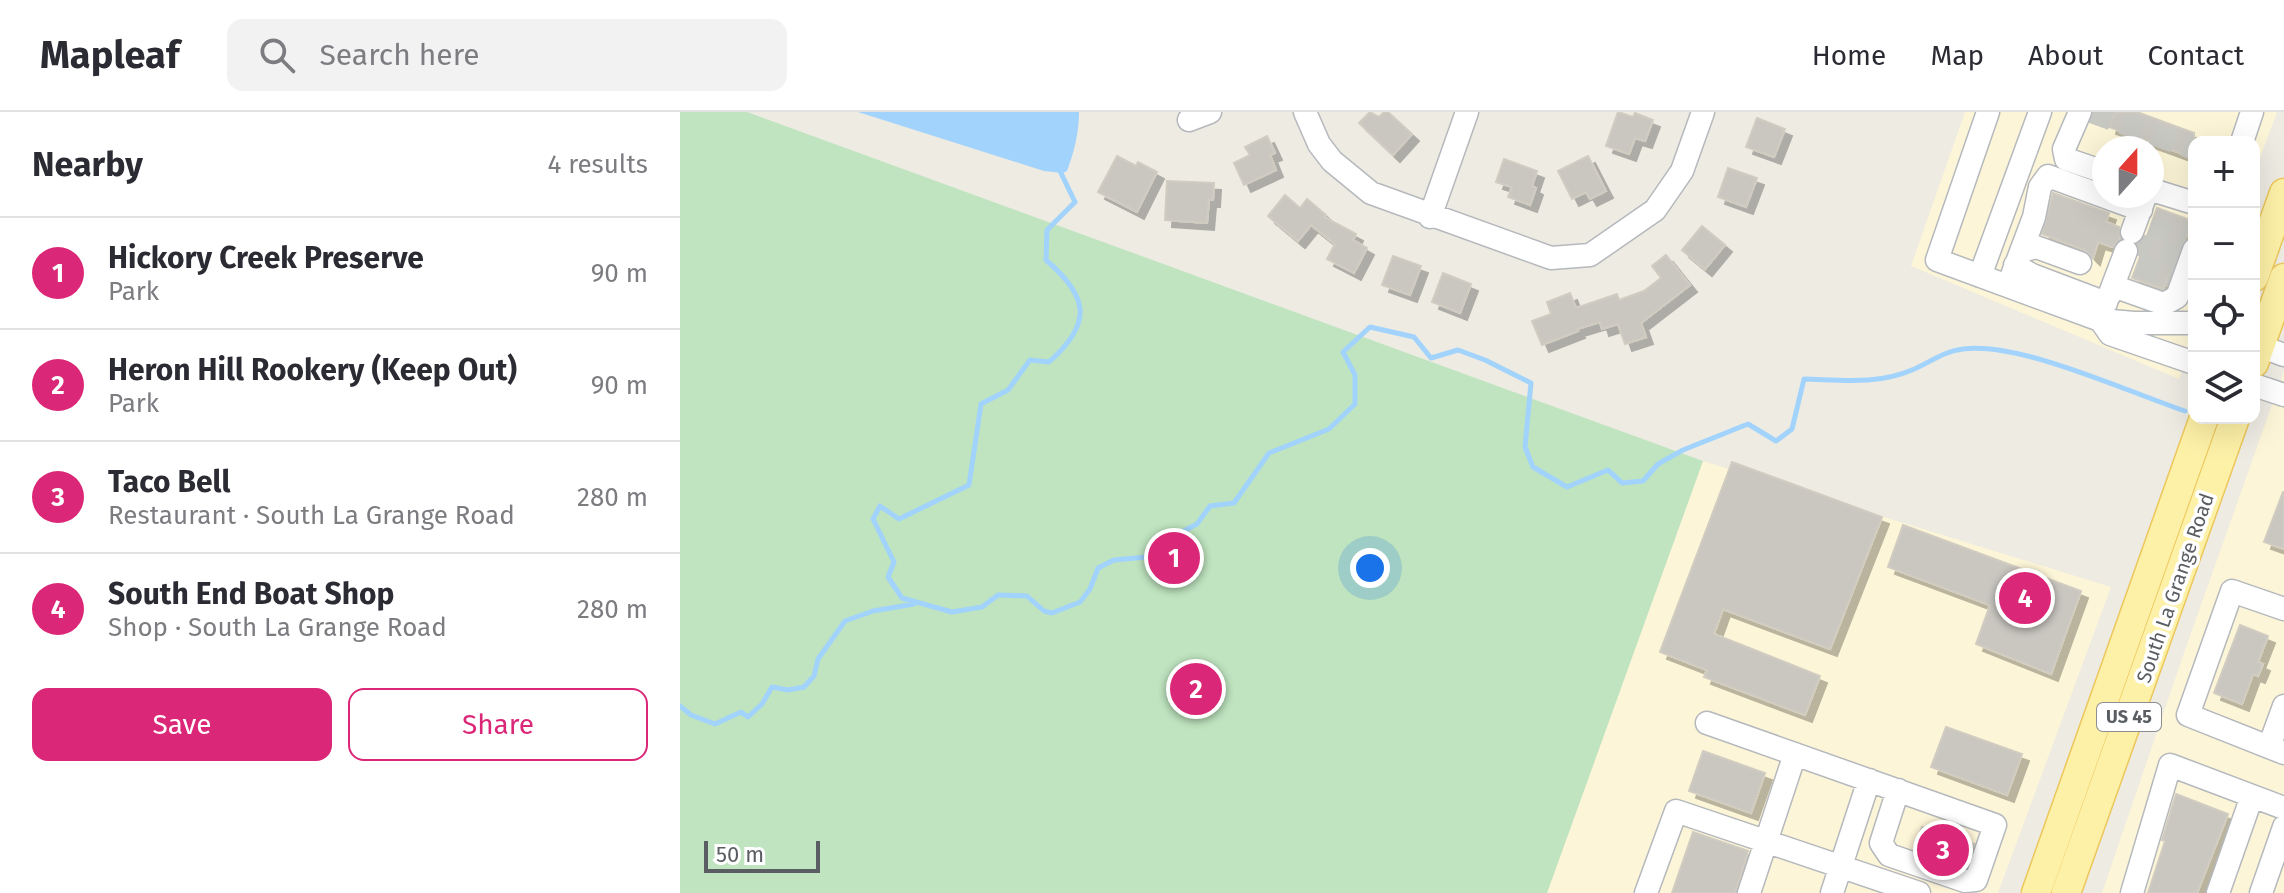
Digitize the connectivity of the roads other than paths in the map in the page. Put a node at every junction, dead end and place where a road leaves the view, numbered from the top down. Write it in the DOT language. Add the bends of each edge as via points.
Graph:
graph roads {
  1 [pos="1305,112"];
  2 [pos="1467,112"];
  3 [pos="1703,112"];
  4 [pos="1988,112"];
  5 [pos="2040,112"];
  6 [pos="2080,112"];
  7 [pos="2252,112"];
  8 [pos="2244,136"];
  9 [pos="2092,168"];
  10 [pos="2284,193"];
  11 [pos="2164,194"];
  12 [pos="2188,201"];
  13 [pos="1430,217"];
  14 [pos="2136,233"];
  15 [pos="2185,259"];
  16 [pos="2260,260"];
  17 [pos="2080,263"];
  18 [pos="2015,268"];
  19 [pos="1980,276"];
  20 [pos="2284,278"];
  21 [pos="2106,303"];
  22 [pos="2188,323"];
  23 [pos="2263,352"];
  24 [pos="2188,361"];
  25 [pos="2260,387"];
  26 [pos="2284,395"];
  27 [pos="2202,424"];
  28 [pos="2233,424"];
  29 [pos="2284,609"];
  30 [pos="2284,706"];
  31 [pos="1707,723"];
  32 [pos="2277,750"];
  33 [pos="1795,754"];
  34 [pos="1869,780"];
  35 [pos="1898,790"];
  36 [pos="2252,796"];
  37 [pos="2284,808"];
  38 [pos="2284,827"];
  39 [pos="1766,841"];
  40 [pos="1841,867"];
  41 [pos="1646,893"];
  42 [pos="1749,893"];
  43 [pos="1832,893"];
  44 [pos="1919,893"];
  45 [pos="2036,893"];
  46 [pos="2066,893"];
  47 [pos="2132,893"];
  48 [pos="2218,893"];
  49 [pos="2261,893"];
  1 -- 13 [label="street" via="1319,144 1345,174 1383,199"];
  2 -- 13 [label="street"];
  3 -- 13 [label="street" via="1682,171 1655,210 1590,255 1551,258"];
  4 -- 19 [label="street" via="1937,260"];
  5 -- 19 [label="street"];
  6 -- 9 [label="street" via="2064,149 2066,159"];
  7 -- 8 [label="street"];
  10 -- 16 [label="main road"];
  11 -- 12 [label="street"];
  14 -- 18 [label="street" via="2048,176"];
  14 -- 21 [label="street"];
  15 -- 21 [label="street" via="2177,297 2164,304"];
  17 -- 18 [label="street" via="2036,247"];
  18 -- 19 [label="street"];
  18 -- 21 [label="street"];
  20 -- 23 [label="main road"];
  21 -- 22 [label="street" via="2134,323"];
  21 -- 24 [label="street" via="2110,334"];
  25 -- 26 [label="street"];
  27 -- 45 [label="main road, South La Grange Road / US 45"];
  28 -- 46 [label="main road, South La Grange Road / US 45"];
  29 -- 32 [label="street" via="2232,591 2188,715"];
  30 -- 32 [label="street"];
  31 -- 33 [label="street"];
  33 -- 34 [label="street"];
  33 -- 39 [label="street"];
  34 -- 35 [label="street"];
  34 -- 40 [label="street"];
  35 -- 35 [label="street" via="1881,843 1889,855 1976,880 1995,825"];
  36 -- 37 [label="street"];
  36 -- 47 [label="street" via="2170,765"];
  36 -- 48 [label="street"];
  38 -- 49 [label="street"];
  39 -- 40 [label="street"];
  39 -- 41 [label="street" via="1676,811"];
  39 -- 42 [label="street"];
  40 -- 43 [label="street"];
  40 -- 44 [label="street"];
}
